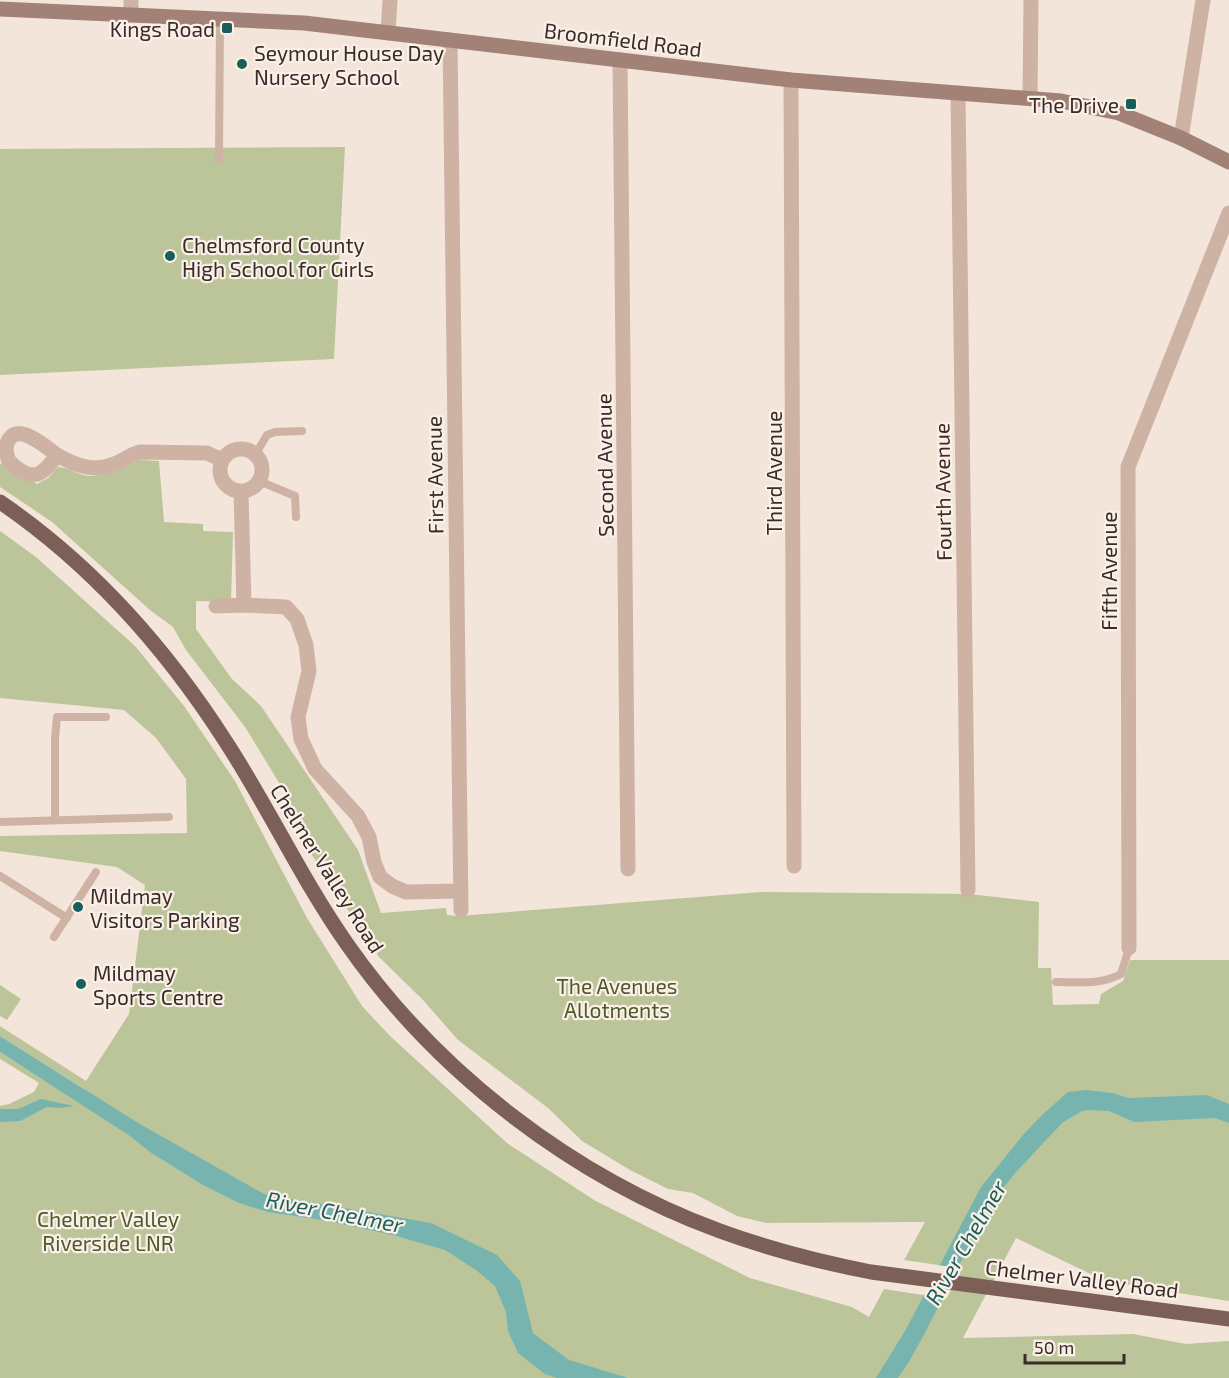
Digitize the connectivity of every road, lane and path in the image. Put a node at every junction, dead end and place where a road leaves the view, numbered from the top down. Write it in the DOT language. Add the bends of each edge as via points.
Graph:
graph roads {
  1 [pos="390,0"];
  2 [pos="1031,0"];
  3 [pos="1203,0"];
  4 [pos="131,7"];
  5 [pos="0,9"];
  6 [pos="220,18"];
  7 [pos="388,33"];
  8 [pos="450,40"];
  9 [pos="620,60"];
  10 [pos="791,80"];
  11 [pos="958,93"];
  12 [pos="1030,98"];
  13 [pos="1181,138"];
  14 [pos="219,160"];
  15 [pos="1229,162"];
  16 [pos="1229,213"];
  17 [pos="302,431"];
  18 [pos="57,455"];
  19 [pos="255,455"];
  20 [pos="222,460"];
  21 [pos="259,481"];
  22 [pos="241,491"];
  23 [pos="0,502"];
  24 [pos="296,517"];
  25 [pos="244,605"];
  26 [pos="216,606"];
  27 [pos="106,717"];
  28 [pos="169,817"];
  29 [pos="55,820"];
  30 [pos="0,822"];
  31 [pos="794,866"];
  32 [pos="628,869"];
  33 [pos="96,872"];
  34 [pos="0,876"];
  35 [pos="968,890"];
  36 [pos="461,891"];
  37 [pos="461,910"];
  38 [pos="67,918"];
  39 [pos="54,937"];
  40 [pos="1129,948"];
  41 [pos="1056,982"];
  42 [pos="1229,1319"];
  1 -- 7 [label="street"];
  2 -- 12 [label="street"];
  3 -- 13 [label="street"];
  4 -- 5 [label="main road, Broomfield Road"];
  4 -- 6 [label="main road, Broomfield Road"];
  6 -- 7 [label="main road, Broomfield Road"];
  6 -- 14 [label="lane"];
  7 -- 8 [label="main road, Broomfield Road"];
  8 -- 9 [label="main road, Broomfield Road"];
  8 -- 36 [label="street, First Avenue"];
  9 -- 10 [label="main road, Broomfield Road"];
  9 -- 32 [label="street, Second Avenue"];
  10 -- 11 [label="main road, Broomfield Road"];
  10 -- 31 [label="street, Third Avenue"];
  11 -- 12 [label="main road, Broomfield Road"];
  11 -- 35 [label="street, Fourth Avenue"];
  12 -- 13 [label="main road, Broomfield Road" via="1119,113"];
  13 -- 15 [label="main road, Broomfield Road"];
  16 -- 40 [label="street, Fifth Avenue" via="1128,467"];
  17 -- 19 [label="lane" via="267,435"];
  18 -- 20 [label="street" via="90,469 141,452 207,453"];
  19 -- 20 [label="street" via="237,449"];
  19 -- 21 [label="street" via="262,468"];
  20 -- 22 [label="street" via="222,481"];
  21 -- 22 [label="street"];
  21 -- 24 [label="lane" via="295,496"];
  22 -- 25 [label="street"];
  23 -- 42 [label="main road, Chelmer Valley Road" via="72,558 162,654 227,744 347,945 395,1006 448,1061 558,1148 656,1204 718,1231 783,1251 872,1272"];
  25 -- 26 [label="street"];
  25 -- 36 [label="street" via="286,607 297,619 309,671 298,717 301,739 315,769 358,816 381,877 406,892"];
  27 -- 29 [label="lane" via="57,717"];
  28 -- 29 [label="lane"];
  29 -- 30 [label="lane"];
  33 -- 38 [label="lane"];
  34 -- 38 [label="lane"];
  36 -- 37 [label="street, First Avenue"];
  38 -- 39 [label="lane"];
  40 -- 41 [label="lane" via="1121,974 1114,978"];
}
